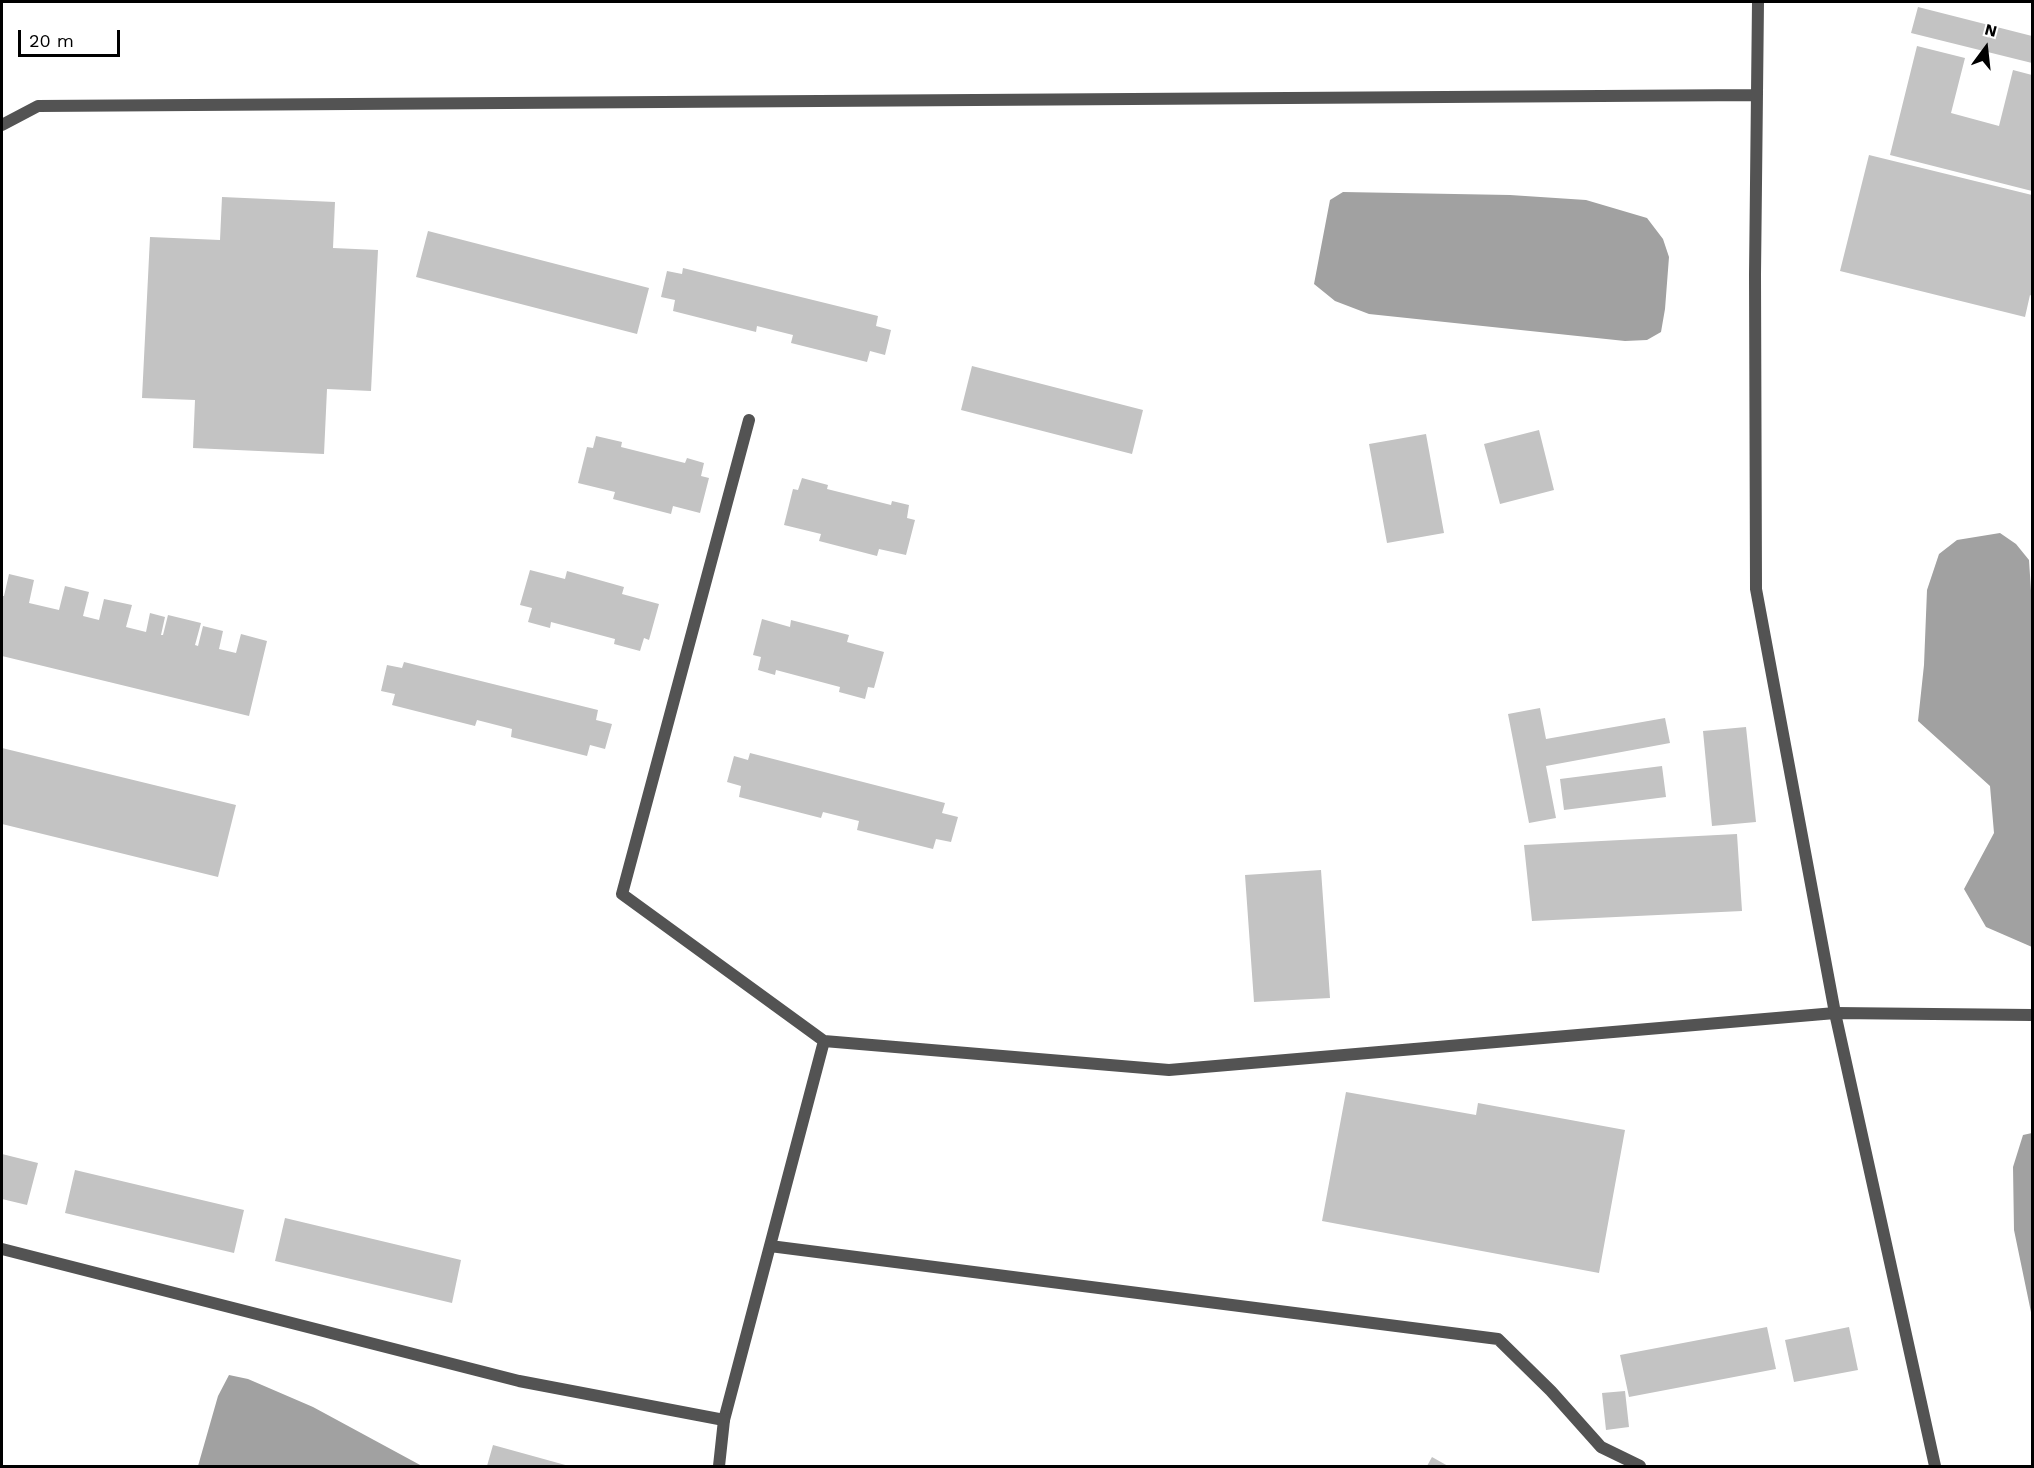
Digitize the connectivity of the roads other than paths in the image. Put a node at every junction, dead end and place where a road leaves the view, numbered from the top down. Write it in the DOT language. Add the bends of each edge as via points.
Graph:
graph roads {
  1 [pos="1758,2"];
  2 [pos="1757,95"];
  3 [pos="2,125"];
  4 [pos="749,420"];
  5 [pos="1835,1012"];
  6 [pos="2032,1015"];
  7 [pos="824,1041"];
  8 [pos="770,1246"];
  9 [pos="2,1249"];
  10 [pos="724,1420"];
  11 [pos="719,1467"];
  12 [pos="1640,1467"];
  13 [pos="1935,1467"];
  1 -- 2 [label="street"];
  2 -- 3 [label="street" via="38,106"];
  2 -- 5 [label="street" via="1756,589"];
  4 -- 7 [label="street" via="622,894"];
  5 -- 6 [label="street"];
  5 -- 7 [label="street" via="1169,1070"];
  5 -- 13 [label="street"];
  7 -- 8 [label="street"];
  8 -- 10 [label="street"];
  8 -- 12 [label="street" via="1498,1339 1601,1447"];
  9 -- 10 [label="street" via="519,1381"];
  10 -- 11 [label="street"];
}
